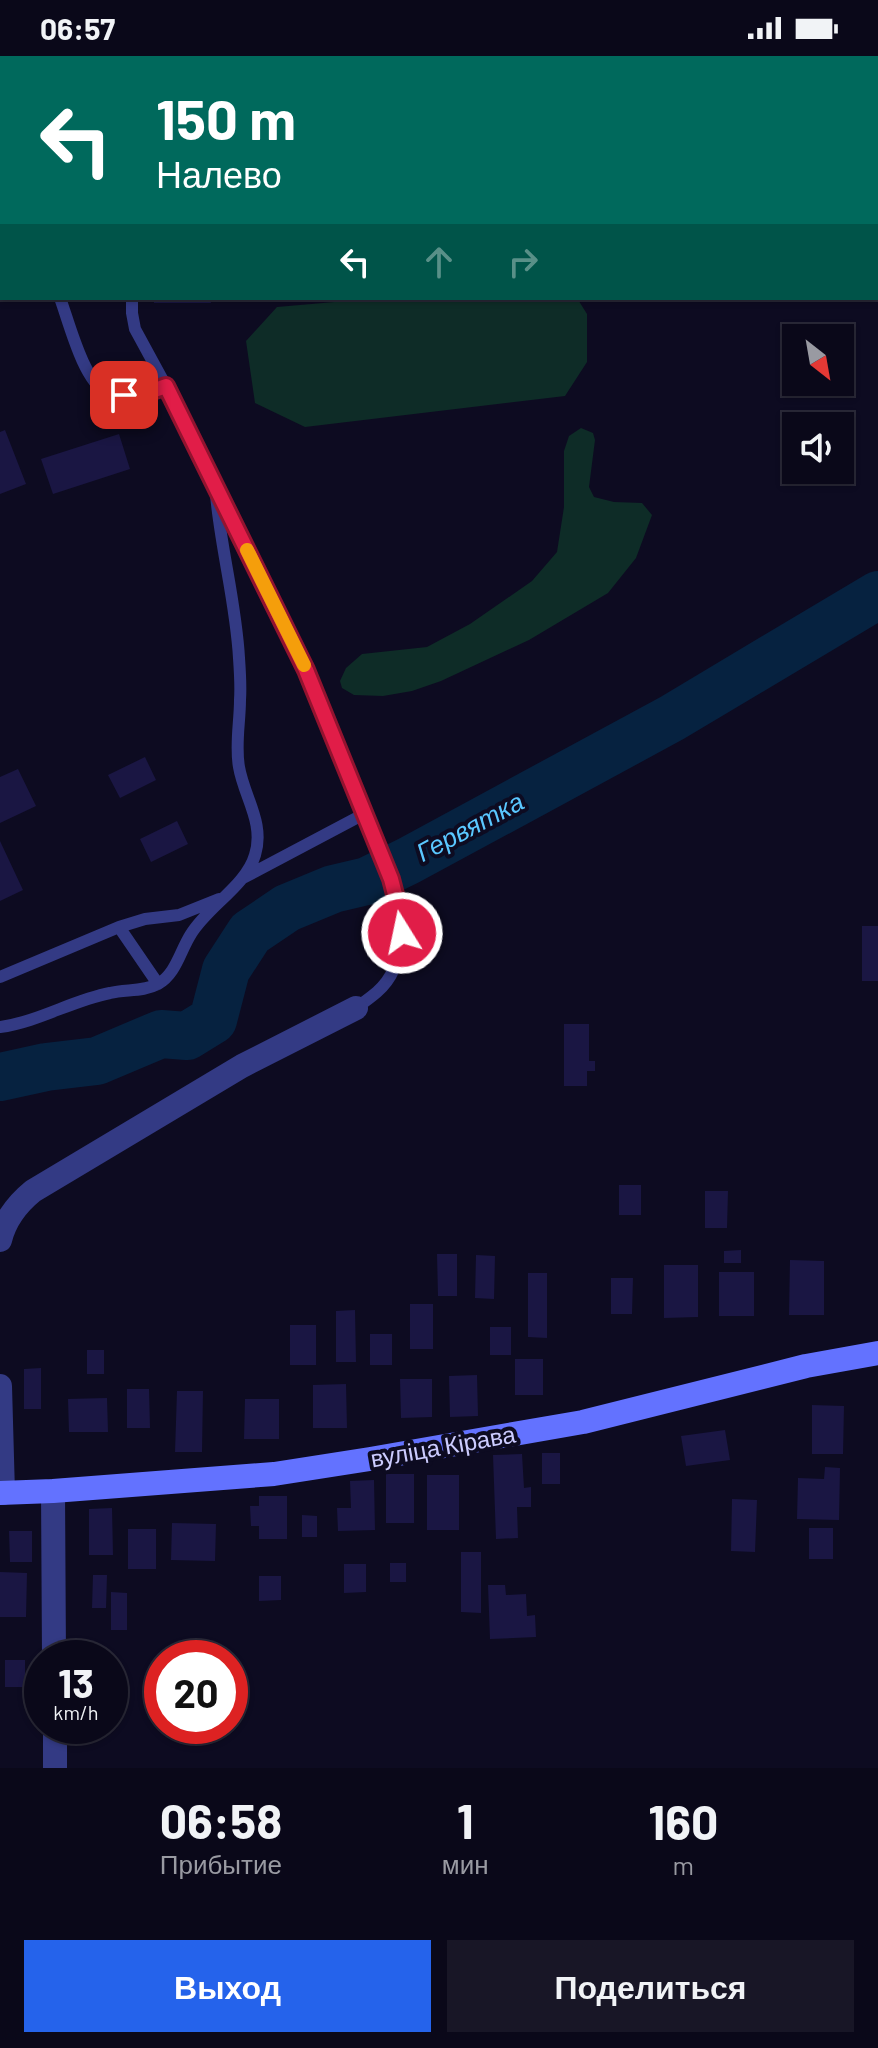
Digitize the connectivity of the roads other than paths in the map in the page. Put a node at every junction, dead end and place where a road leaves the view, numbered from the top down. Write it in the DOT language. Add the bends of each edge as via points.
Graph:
graph roads {
  1 [pos="61,300"];
  2 [pos="132,300"];
  3 [pos="166,386"];
  4 [pos="214,484"];
  5 [pos="364,814"];
  6 [pos="243,878"];
  7 [pos="221,899"];
  8 [pos="119,927"];
  9 [pos="0,977"];
  10 [pos="158,984"];
  11 [pos="356,1008"];
  12 [pos="0,1027"];
  13 [pos="0,1240"];
  14 [pos="878,1353"];
  15 [pos="0,1386"];
  16 [pos="53,1491"];
  17 [pos="2,1493"];
  18 [pos="54,1640"];
  19 [pos="55,1744"];
  20 [pos="55,1768"];
  1 -- 3 [label="lane" via="85,369 96,385 124,395"];
  2 -- 3 [label="lane" via="135,329"];
  3 -- 4 [label="lane"];
  4 -- 5 [label="lane" via="306,670"];
  4 -- 6 [label="lane" via="236,618 238,766 259,836"];
  5 -- 6 [label="lane"];
  5 -- 11 [label="lane" via="391,879 402,933 396,966 379,991"];
  6 -- 7 [label="lane"];
  7 -- 8 [label="lane" via="179,915"];
  7 -- 10 [label="lane"];
  8 -- 9 [label="lane"];
  8 -- 10 [label="lane"];
  10 -- 12 [label="lane" via="109,993"];
  11 -- 13 [label="street" via="242,1066 33,1191 3,1227"];
  14 -- 16 [label="street, вуліца Кірава" via="583,1422 370,1459 274,1474"];
  15 -- 17 [label="street"];
  16 -- 17 [label="street, вуліца Кірава"];
  16 -- 18 [label="street"];
  19 -- 20 [label="street"];
}
